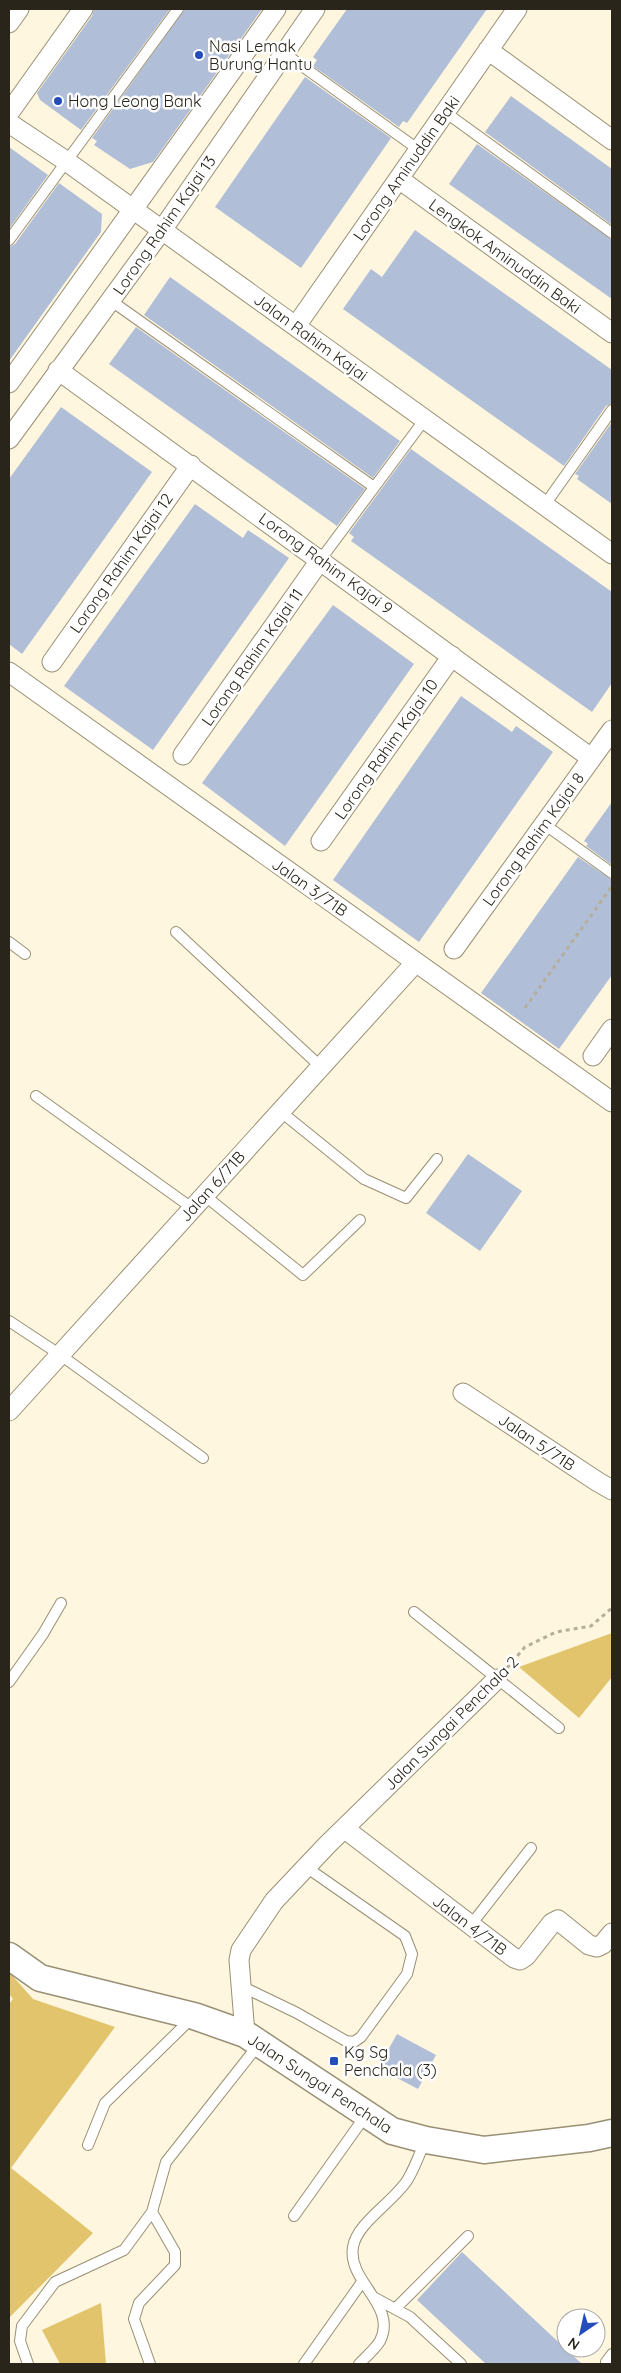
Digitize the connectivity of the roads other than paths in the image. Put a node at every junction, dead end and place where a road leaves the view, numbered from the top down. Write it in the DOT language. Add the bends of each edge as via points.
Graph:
graph roads {
  1 [pos="19,9"];
  2 [pos="83,9"];
  3 [pos="178,9"];
  4 [pos="276,9"];
  5 [pos="315,9"];
  6 [pos="517,9"];
  7 [pos="9,23"];
  8 [pos="488,50"];
  9 [pos="284,53"];
  10 [pos="445,112"];
  11 [pos="9,114"];
  12 [pos="9,123"];
  13 [pos="612,140"];
  14 [pos="40,143"];
  15 [pos="419,150"];
  16 [pos="66,161"];
  17 [pos="399,179"];
  18 [pos="133,209"];
  19 [pos="162,230"];
  20 [pos="612,233"];
  21 [pos="9,240"];
  22 [pos="110,300"];
  23 [pos="296,326"];
  24 [pos="612,333"];
  25 [pos="58,370"];
  26 [pos="9,383"];
  27 [pos="612,410"];
  28 [pos="425,419"];
  29 [pos="9,439"];
  30 [pos="191,465"];
  31 [pos="374,487"];
  32 [pos="544,506"];
  33 [pos="612,554"];
  34 [pos="321,560"];
  35 [pos="452,656"];
  36 [pos="52,662"];
  37 [pos="9,672"];
  38 [pos="612,730"];
  39 [pos="183,755"];
  40 [pos="592,758"];
  41 [pos="544,824"];
  42 [pos="321,841"];
  43 [pos="612,874"];
  44 [pos="176,932"];
  45 [pos="9,942"];
  46 [pos="454,948"];
  47 [pos="25,954"];
  48 [pos="416,962"];
  49 [pos="612,1028"];
  50 [pos="593,1056"];
  51 [pos="321,1067"];
  52 [pos="36,1096"];
  53 [pos="612,1102"];
  54 [pos="280,1111"];
  55 [pos="437,1158"];
  56 [pos="198,1201"];
  57 [pos="360,1220"];
  58 [pos="9,1321"];
  59 [pos="58,1354"];
  60 [pos="463,1393"];
  61 [pos="9,1411"];
  62 [pos="203,1458"];
  63 [pos="612,1490"];
  64 [pos="61,1603"];
  65 [pos="414,1612"];
  66 [pos="497,1679"];
  67 [pos="9,1682"];
  68 [pos="559,1728"];
  69 [pos="345,1829"];
  70 [pos="531,1848"];
  71 [pos="306,1867"];
  72 [pos="470,1926"];
  73 [pos="612,1933"];
  74 [pos="9,1956"];
  75 [pos="242,1986"];
  76 [pos="194,2016"];
  77 [pos="252,2039"];
  78 [pos="366,2115"];
  79 [pos="612,2133"];
  80 [pos="426,2140"];
  81 [pos="88,2145"];
  82 [pos="152,2212"];
  83 [pos="294,2216"];
  84 [pos="468,2236"];
  85 [pos="362,2282"];
  86 [pos="375,2298"];
  87 [pos="394,2309"];
  88 [pos="612,2354"];
  89 [pos="28,2364"];
  90 [pos="150,2364"];
  91 [pos="304,2364"];
  92 [pos="360,2364"];
  93 [pos="461,2364"];
  94 [pos="609,2364"];
  1 -- 7 [label="street"];
  2 -- 11 [label="street"];
  3 -- 16 [label="lane"];
  4 -- 18 [label="street, Lorong Rahim Kajai 13"];
  5 -- 9 [label="street, Lorong Rahim Kajai 13"];
  6 -- 8 [label="street, Lorong Aminuddin Baki"];
  8 -- 10 [label="street, Lorong Aminuddin Baki"];
  8 -- 13 [label="street"];
  9 -- 15 [label="lane"];
  9 -- 19 [label="street, Lorong Rahim Kajai 13"];
  10 -- 15 [label="street, Lorong Aminuddin Baki"];
  10 -- 20 [label="lane"];
  11 -- 14 [label="street"];
  12 -- 14 [label="street, Jalan Rahim Kajai"];
  14 -- 16 [label="street, Jalan Rahim Kajai"];
  15 -- 17 [label="street, Lorong Aminuddin Baki"];
  16 -- 18 [label="street, Jalan Rahim Kajai"];
  16 -- 21 [label="lane"];
  17 -- 23 [label="street, Lorong Aminuddin Baki"];
  17 -- 24 [label="street, Lengkok Aminuddin Baki"];
  18 -- 19 [label="street, Jalan Rahim Kajai"];
  18 -- 26 [label="street, Lorong Rahim Kajai 13"];
  19 -- 22 [label="street, Lorong Rahim Kajai 13"];
  19 -- 23 [label="street, Jalan Rahim Kajai"];
  22 -- 25 [label="street, Lorong Rahim Kajai 13"];
  22 -- 31 [label="lane"];
  23 -- 28 [label="street, Jalan Rahim Kajai"];
  25 -- 29 [label="street, Lorong Rahim Kajai 13"];
  25 -- 30 [label="street, Lorong Rahim Kajai 9"];
  27 -- 32 [label="lane"];
  28 -- 31 [label="lane"];
  28 -- 32 [label="street, Jalan Rahim Kajai"];
  30 -- 34 [label="street, Lorong Rahim Kajai 9"];
  30 -- 36 [label="street, Lorong Rahim Kajai 12"];
  31 -- 34 [label="lane"];
  32 -- 33 [label="street, Jalan Rahim Kajai"];
  34 -- 35 [label="street, Lorong Rahim Kajai 9"];
  34 -- 39 [label="street, Lorong Rahim Kajai 11"];
  35 -- 40 [label="street, Lorong Rahim Kajai 9"];
  35 -- 42 [label="street, Lorong Rahim Kajai 10"];
  37 -- 48 [label="street, Jalan 3/71B"];
  38 -- 40 [label="street, Lorong Rahim Kajai 8"];
  40 -- 41 [label="street, Lorong Rahim Kajai 8"];
  41 -- 43 [label="lane"];
  41 -- 46 [label="street, Lorong Rahim Kajai 8"];
  44 -- 51 [label="lane"];
  45 -- 47 [label="lane"];
  48 -- 51 [label="street, Jalan 6/71B"];
  48 -- 53 [label="street, Jalan 3/71B"];
  49 -- 50 [label="street"];
  51 -- 54 [label="street, Jalan 6/71B"];
  52 -- 56 [label="lane"];
  54 -- 55 [label="lane" via="364,1179 406,1198"];
  54 -- 56 [label="street, Jalan 6/71B"];
  56 -- 57 [label="lane" via="303,1274"];
  56 -- 59 [label="street, Jalan 6/71B"];
  58 -- 59 [label="lane"];
  59 -- 61 [label="street, Jalan 6/71B"];
  59 -- 62 [label="lane"];
  60 -- 63 [label="street, Jalan 5/71B"];
  64 -- 67 [label="lane"];
  65 -- 66 [label="lane"];
  66 -- 68 [label="lane"];
  66 -- 69 [label="street, Jalan Sungai Penchala 2"];
  69 -- 71 [label="street, Jalan Sungai Penchala 2"];
  69 -- 72 [label="street, Jalan 4/71B"];
  70 -- 72 [label="lane"];
  71 -- 75 [label="street, Jalan Sungai Penchala 2" via="274,1901 241,1950"];
  71 -- 75 [label="lane" via="405,1936 412,1954 407,1974 354,2042 346,2041"];
  72 -- 73 [label="street, Jalan 4/71B" via="520,1960 558,1920 596,1947"];
  74 -- 76 [label="street, Jalan Sungai Penchala" via="40,1978"];
  75 -- 77 [label="street, Jalan Sungai Penchala 2"];
  76 -- 77 [label="street, Jalan Sungai Penchala"];
  76 -- 81 [label="lane" via="105,2103"];
  77 -- 78 [label="street, Jalan Sungai Penchala"];
  77 -- 82 [label="lane" via="166,2162"];
  78 -- 80 [label="street, Jalan Sungai Penchala" via="392,2131"];
  78 -- 83 [label="lane"];
  79 -- 80 [label="street, Jalan Sungai Penchala" via="484,2150"];
  80 -- 85 [label="lane" via="407,2180 360,2232 353,2246 353,2265"];
  82 -- 89 [label="lane" via="124,2250 55,2282 22,2326 20,2341"];
  82 -- 90 [label="lane" via="175,2252 175,2265 139,2303 134,2319"];
  84 -- 87 [label="lane"];
  85 -- 86 [label="lane"];
  85 -- 91 [label="lane"];
  86 -- 87 [label="lane"];
  86 -- 92 [label="lane" via="384,2324 380,2341"];
  87 -- 93 [label="lane" via="410,2317"];
  88 -- 94 [label="lane" via="606,2362"];
}
